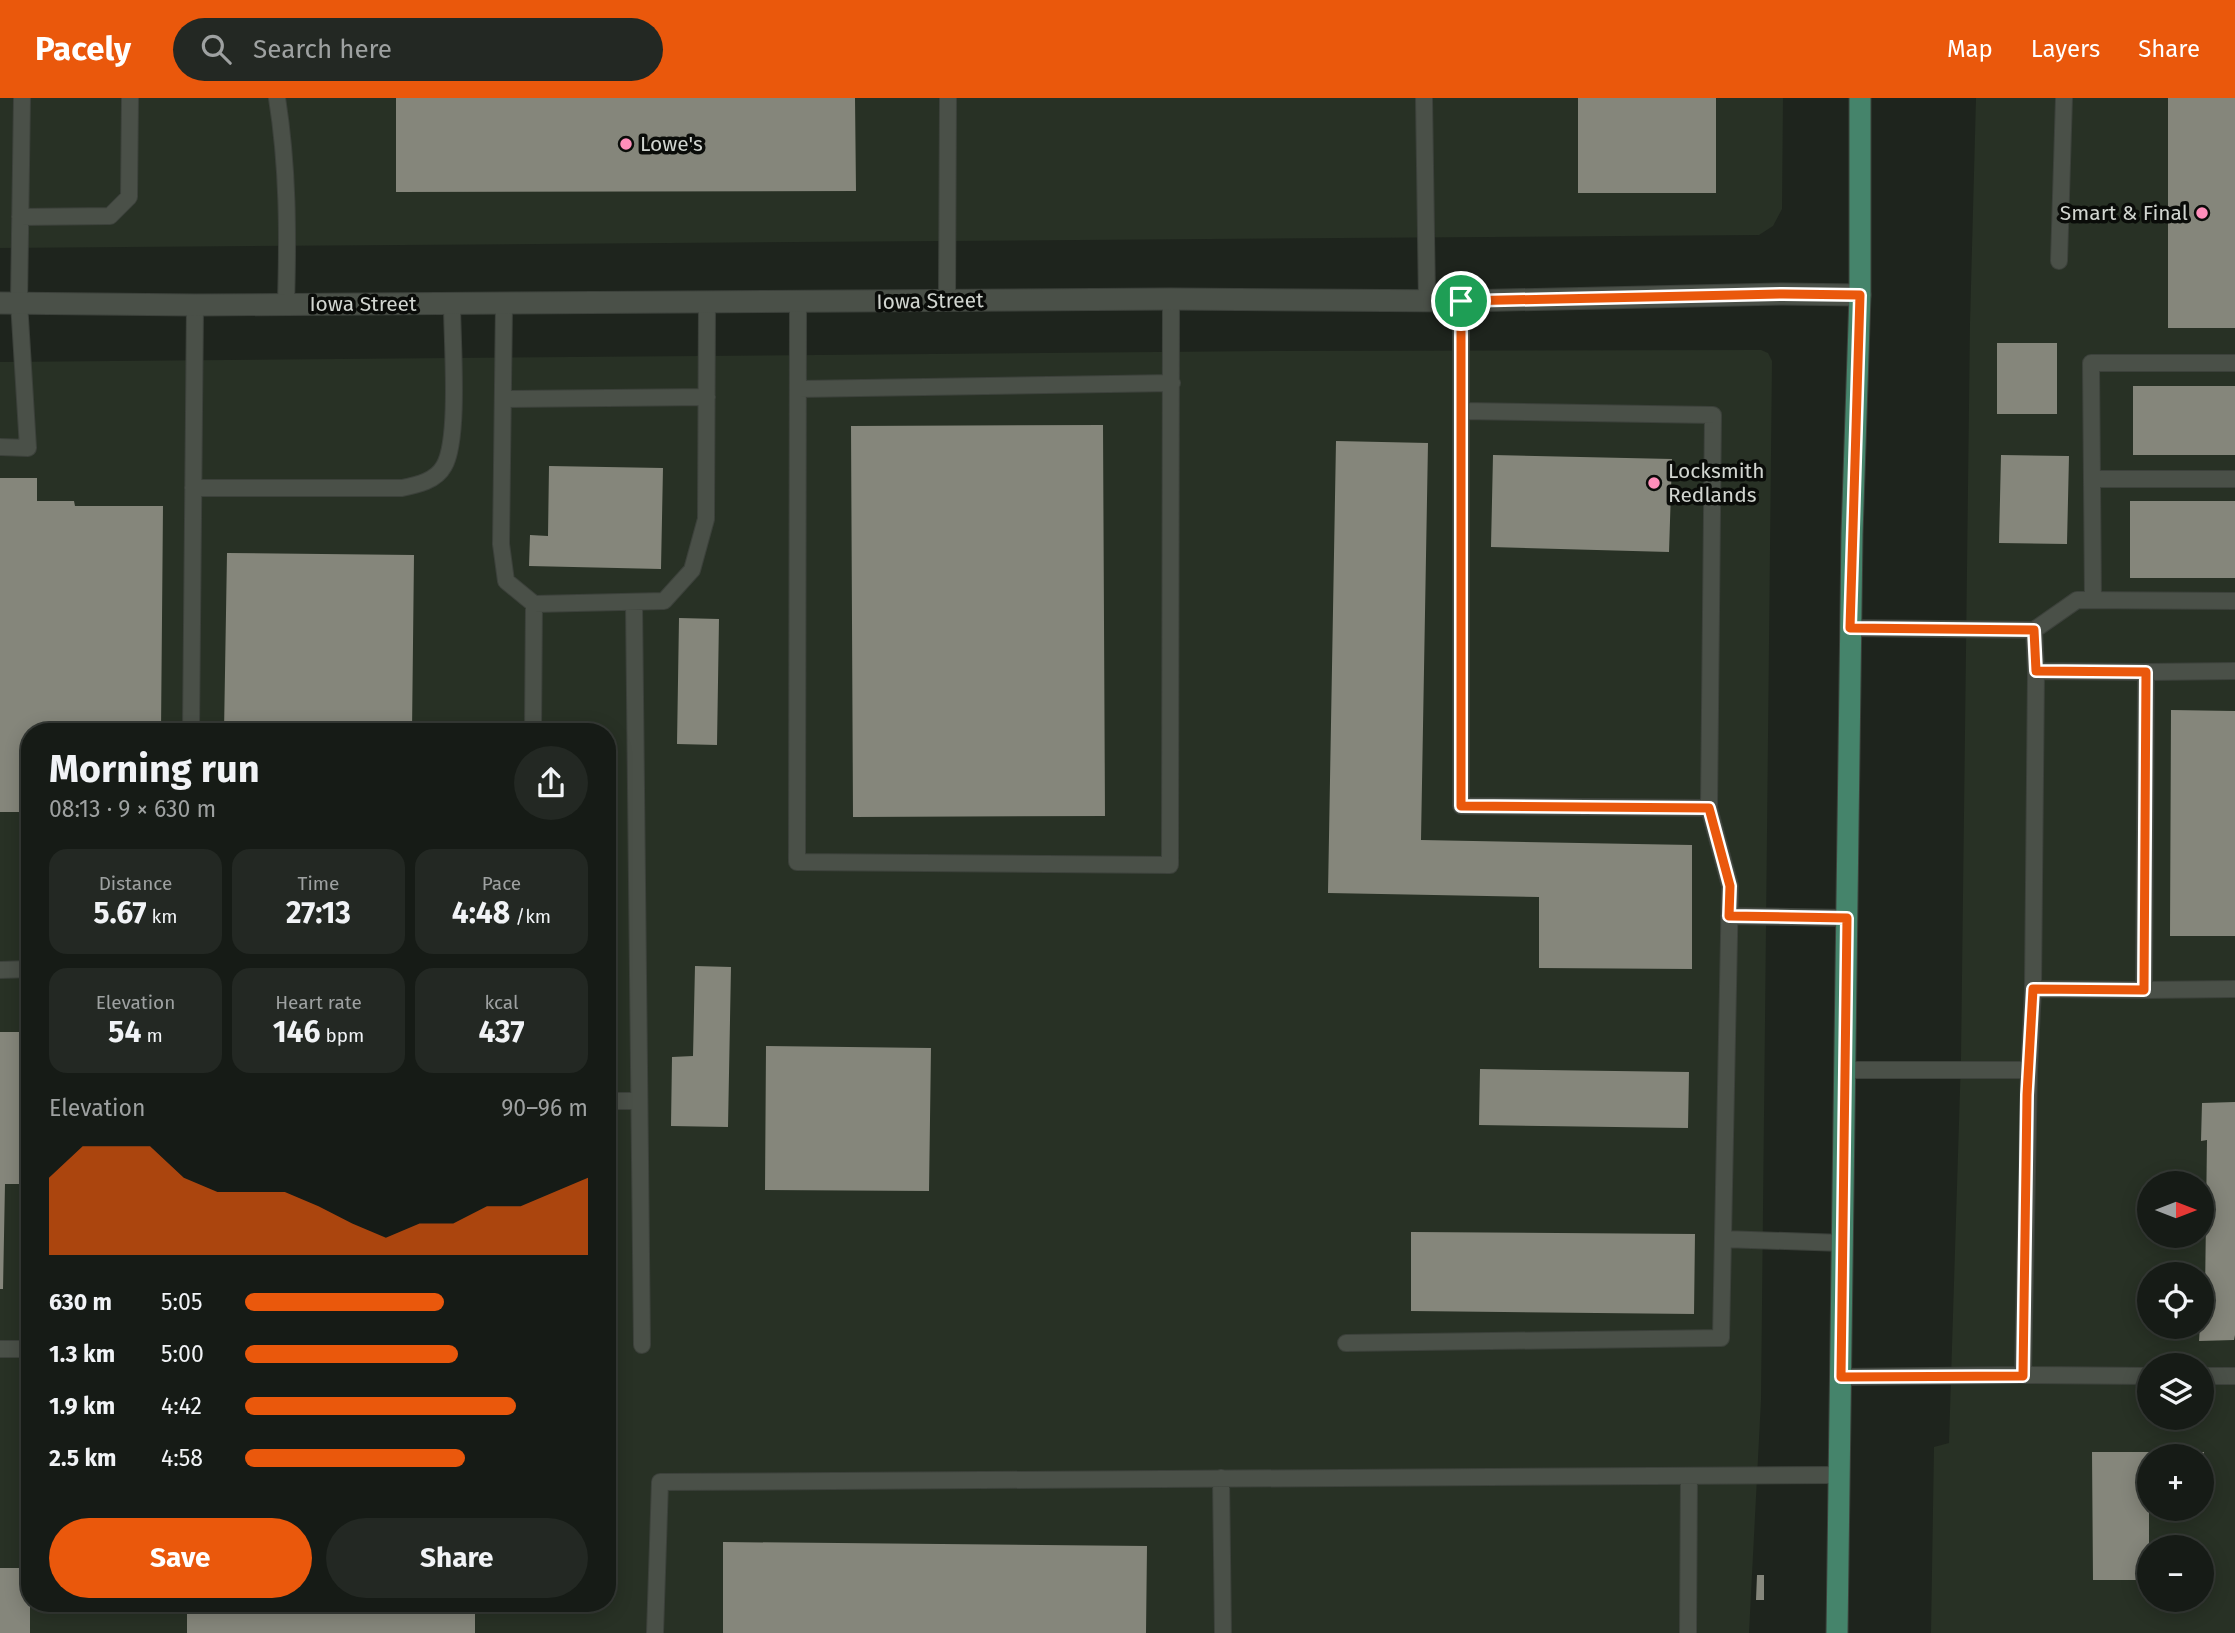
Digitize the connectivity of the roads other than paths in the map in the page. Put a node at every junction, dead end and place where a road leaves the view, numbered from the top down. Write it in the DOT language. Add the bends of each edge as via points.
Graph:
graph roads {
  1 [pos="22,98"];
  2 [pos="130,98"];
  3 [pos="276,98"];
  4 [pos="948,98"];
  5 [pos="1423,98"];
  6 [pos="1860,98"];
  7 [pos="2064,98"];
  8 [pos="20,217"];
  9 [pos="2059,261"];
  10 [pos="1860,295"];
  11 [pos="1171,299"];
  12 [pos="947,301"];
  13 [pos="1427,301"];
  14 [pos="1461,301"];
  15 [pos="9,302"];
  16 [pos="707,302"];
  17 [pos="799,302"];
  18 [pos="286,303"];
  19 [pos="452,304"];
  20 [pos="195,305"];
  21 [pos="504,305"];
  22 [pos="2235,362"];
  23 [pos="1172,383"];
  24 [pos="799,389"];
  25 [pos="708,397"];
  26 [pos="503,399"];
  27 [pos="1462,411"];
  28 [pos="0,447"];
  29 [pos="2092,479"];
  30 [pos="2235,479"];
  31 [pos="193,488"];
  32 [pos="2093,600"];
  33 [pos="2235,601"];
  34 [pos="634,603"];
  35 [pos="534,604"];
  36 [pos="1850,628"];
  37 [pos="2034,630"];
  38 [pos="2036,671"];
  39 [pos="2235,671"];
  40 [pos="2146,672"];
  41 [pos="191,723"];
  42 [pos="533,723"];
  43 [pos="1709,808"];
  44 [pos="1729,916"];
  45 [pos="1847,918"];
  46 [pos="21,969"];
  47 [pos="0,970"];
  48 [pos="2033,989"];
  49 [pos="2235,989"];
  50 [pos="2144,990"];
  51 [pos="1844,1070"];
  52 [pos="2029,1070"];
  53 [pos="616,1101"];
  54 [pos="639,1101"];
  55 [pos="1723,1239"];
  56 [pos="1843,1243"];
  57 [pos="1346,1343"];
  58 [pos="642,1345"];
  59 [pos="0,1349"];
  60 [pos="21,1349"];
  61 [pos="2023,1376"];
  62 [pos="2137,1376"];
  63 [pos="2214,1376"];
  64 [pos="2235,1376"];
  65 [pos="1841,1377"];
  66 [pos="1839,1475"];
  67 [pos="1689,1476"];
  68 [pos="1222,1478"];
  69 [pos="655,1633"];
  70 [pos="1223,1633"];
  71 [pos="1689,1633"];
  72 [pos="1837,1633"];
  1 -- 8 [label="lane"];
  2 -- 8 [label="lane" via="129,197 110,216"];
  3 -- 18 [label="lane" via="285,151"];
  4 -- 12 [label="lane"];
  5 -- 13 [label="lane"];
  6 -- 10 [label="main road"];
  7 -- 9 [label="lane"];
  8 -- 15 [label="lane"];
  10 -- 14 [label="street, Iowa Street"];
  10 -- 36 [label="main road"];
  11 -- 12 [label="street, Iowa Street"];
  11 -- 13 [label="street, Iowa Street"];
  11 -- 23 [label="lane"];
  12 -- 17 [label="street, Iowa Street"];
  13 -- 14 [label="street, Iowa Street"];
  14 -- 27 [label="lane"];
  15 -- 20 [label="street, Iowa Street"];
  15 -- 28 [label="lane" via="28,448"];
  16 -- 17 [label="street, Iowa Street"];
  16 -- 21 [label="street, Iowa Street"];
  16 -- 25 [label="lane"];
  17 -- 24 [label="lane"];
  18 -- 19 [label="street, Iowa Street"];
  18 -- 20 [label="street, Iowa Street"];
  19 -- 21 [label="street, Iowa Street"];
  19 -- 31 [label="lane" via="453,445 443,469 422,485"];
  20 -- 31 [label="lane"];
  21 -- 26 [label="lane"];
  22 -- 29 [label="lane" via="2091,363"];
  23 -- 24 [label="lane"];
  23 -- 24 [label="lane" via="1170,865 797,862"];
  25 -- 26 [label="lane"];
  25 -- 34 [label="lane" via="706,519 692,570 664,601"];
  26 -- 35 [label="lane" via="501,544 506,581"];
  27 -- 43 [label="lane" via="1461,806"];
  27 -- 43 [label="lane" via="1713,415"];
  29 -- 30 [label="lane"];
  29 -- 32 [label="lane"];
  31 -- 41 [label="lane"];
  32 -- 33 [label="lane"];
  32 -- 37 [label="lane" via="2077,600"];
  34 -- 35 [label="lane"];
  34 -- 54 [label="lane"];
  35 -- 42 [label="lane"];
  36 -- 37 [label="lane"];
  36 -- 45 [label="main road"];
  37 -- 38 [label="lane"];
  38 -- 40 [label="lane"];
  38 -- 48 [label="lane"];
  39 -- 40 [label="lane"];
  40 -- 50 [label="lane"];
  43 -- 44 [label="lane" via="1730,886"];
  44 -- 45 [label="lane"];
  44 -- 55 [label="lane"];
  45 -- 51 [label="main road"];
  46 -- 47 [label="lane"];
  48 -- 50 [label="lane"];
  48 -- 52 [label="lane"];
  49 -- 50 [label="lane"];
  51 -- 52 [label="lane"];
  51 -- 56 [label="main road"];
  52 -- 61 [label="lane"];
  53 -- 54 [label="lane"];
  54 -- 58 [label="lane"];
  55 -- 56 [label="lane"];
  55 -- 57 [label="lane" via="1721,1338"];
  56 -- 65 [label="main road"];
  59 -- 60 [label="lane"];
  61 -- 62 [label="lane"];
  61 -- 65 [label="lane"];
  63 -- 64 [label="lane"];
  65 -- 66 [label="main road"];
  66 -- 67 [label="lane"];
  66 -- 72 [label="main road"];
  67 -- 68 [label="lane"];
  67 -- 71 [label="lane"];
  68 -- 69 [label="lane" via="660,1482"];
  68 -- 70 [label="lane"];
}
